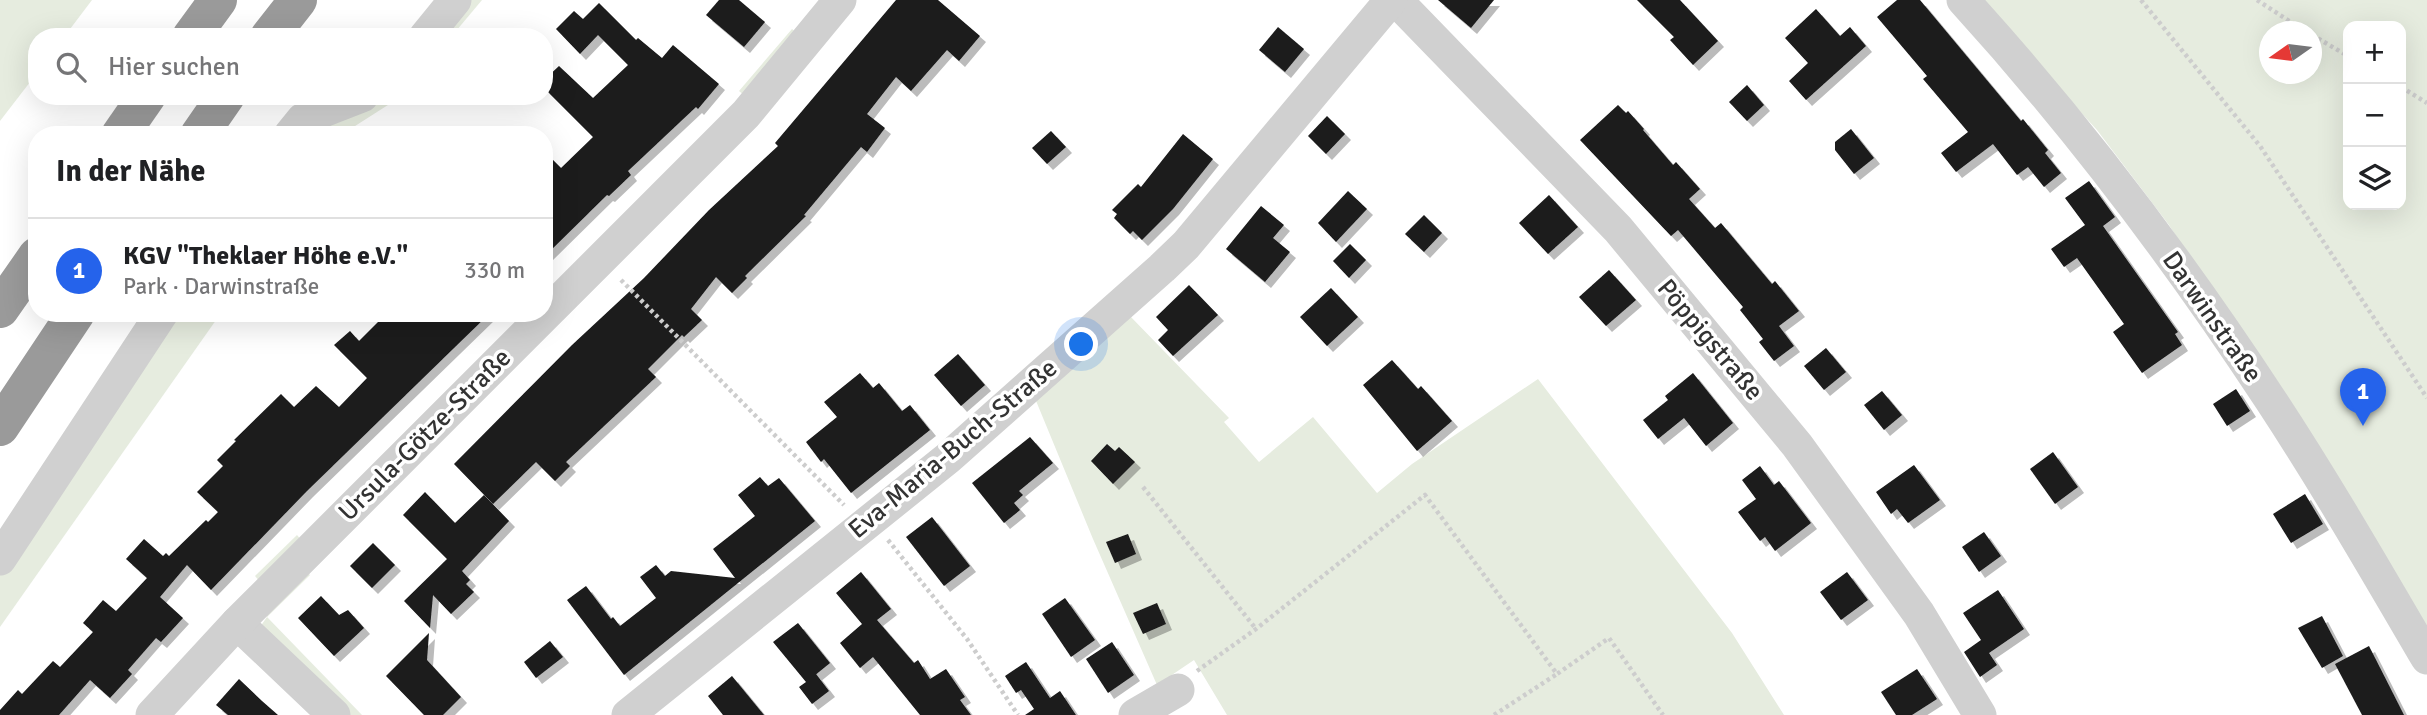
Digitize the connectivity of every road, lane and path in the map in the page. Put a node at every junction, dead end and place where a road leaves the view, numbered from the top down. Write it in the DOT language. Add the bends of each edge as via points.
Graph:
graph roads {
  1 [pos="218,0"];
  2 [pos="298,0"];
  3 [pos="455,0"];
  4 [pos="840,0"];
  5 [pos="1393,0"];
  6 [pos="1963,0"];
  7 [pos="2141,0"];
  8 [pos="2257,0"];
  9 [pos="2289,21"];
  10 [pos="198,28"];
  11 [pos="276,28"];
  12 [pos="432,28"];
  13 [pos="2322,41"];
  14 [pos="2343,54"];
  15 [pos="2406,91"];
  16 [pos="2427,103"];
  17 [pos="141,105"];
  18 [pos="220,105"];
  19 [pos="339,105"];
  20 [pos="126,126"];
  21 [pos="205,126"];
  22 [pos="297,126"];
  23 [pos="600,260"];
  24 [pos="28,269"];
  25 [pos="553,307"];
  26 [pos="0,309"];
  27 [pos="70,322"];
  28 [pos="156,322"];
  29 [pos="538,322"];
  30 [pos="2427,398"];
  31 [pos="0,427"];
  32 [pos="1143,487"];
  33 [pos="868,523"];
  34 [pos="0,559"];
  35 [pos="237,623"];
  36 [pos="1256,629"];
  37 [pos="2427,658"];
  38 [pos="1557,674"];
  39 [pos="1178,690"];
  40 [pos="152,715"];
  41 [pos="334,715"];
  42 [pos="628,715"];
  43 [pos="1018,715"];
  44 [pos="1135,715"];
  45 [pos="1494,715"];
  46 [pos="1663,715"];
  47 [pos="1980,715"];
  1 -- 10 [label="highway"];
  2 -- 11 [label="highway"];
  3 -- 12 [label="street"];
  4 -- 23 [label="street, Ursula-Götze-Straße" via="746,114"];
  5 -- 33 [label="street, Eva-Maria-Buch-Straße" via="1185,245 948,458"];
  5 -- 47 [label="street, Pöppigstraße" via="1618,229 1797,445 1919,614"];
  6 -- 37 [label="street, Darwinstraße" via="2063,117 2181,270 2271,400"];
  7 -- 30 [label="path" via="2260,146"];
  8 -- 9 [label="path"];
  13 -- 14 [label="path"];
  15 -- 16 [label="path"];
  17 -- 20 [label="highway"];
  18 -- 21 [label="highway"];
  19 -- 22 [label="street" via="303,119"];
  23 -- 25 [label="street, Ursula-Götze-Straße"];
  23 -- 33 [label="path"];
  24 -- 26 [label="highway"];
  27 -- 31 [label="highway"];
  28 -- 34 [label="street"];
  29 -- 35 [label="street, Ursula-Götze-Straße"];
  32 -- 36 [label="path"];
  33 -- 42 [label="street, Eva-Maria-Buch-Straße"];
  33 -- 43 [label="path" via="967,639"];
  35 -- 40 [label="street, Ursula-Götze-Straße"];
  35 -- 41 [label="street"];
  36 -- 38 [label="path" via="1425,495"];
  36 -- 39 [label="path" via="1191,675"];
  38 -- 45 [label="path"];
  38 -- 46 [label="path" via="1609,638"];
  39 -- 44 [label="street"];
}
